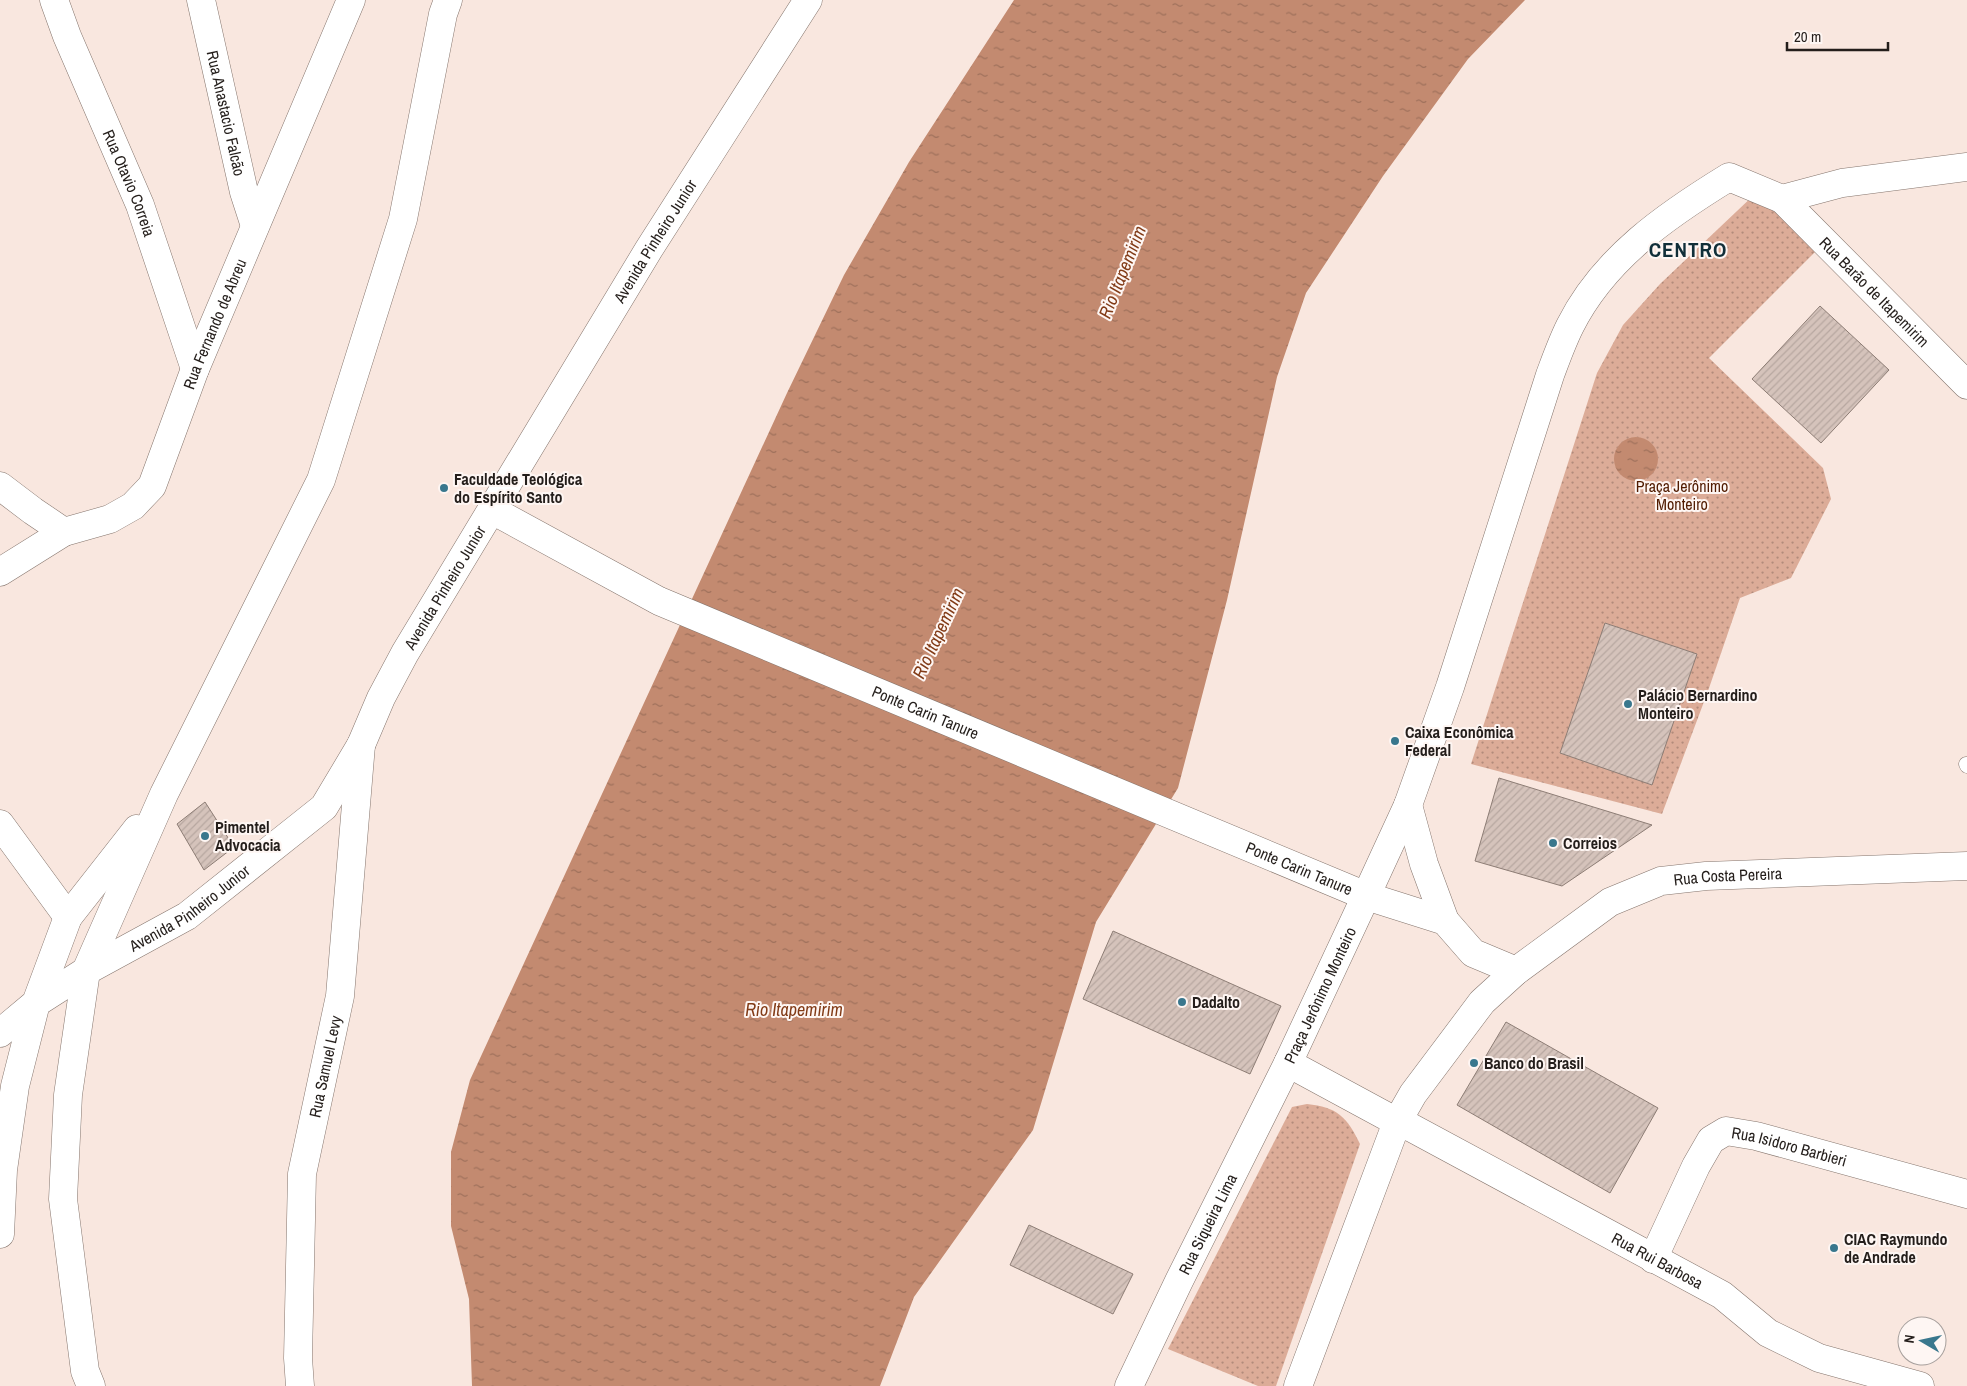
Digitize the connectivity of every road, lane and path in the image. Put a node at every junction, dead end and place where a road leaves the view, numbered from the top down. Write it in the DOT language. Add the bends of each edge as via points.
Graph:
graph roads {
  1 [pos="54,0"];
  2 [pos="201,0"];
  3 [pos="352,0"];
  4 [pos="448,0"];
  5 [pos="808,0"];
  6 [pos="1967,167"];
  7 [pos="1782,199"];
  8 [pos="255,226"];
  9 [pos="195,369"];
  10 [pos="1967,386"];
  11 [pos="0,486"];
  12 [pos="492,510"];
  13 [pos="64,532"];
  14 [pos="0,572"];
  15 [pos="362,745"];
  16 [pos="164,794"];
  17 [pos="1408,805"];
  18 [pos="0,824"];
  19 [pos="1967,866"];
  20 [pos="1366,896"];
  21 [pos="68,917"];
  22 [pos="1445,921"];
  23 [pos="86,971"];
  24 [pos="1516,971"];
  25 [pos="36,1003"];
  26 [pos="0,1033"];
  27 [pos="1288,1063"];
  28 [pos="1398,1122"];
  29 [pos="1967,1194"];
  30 [pos="0,1234"];
  31 [pos="1653,1259"];
  32 [pos="91,1386"];
  33 [pos="300,1386"];
  34 [pos="1129,1386"];
  35 [pos="1298,1386"];
  36 [pos="1920,1386"];
  1 -- 9 [label="street, Rua Otavio Correia" via="140,205"];
  2 -- 8 [label="street, Rua Anastacio Falcão" via="244,192"];
  3 -- 8 [label="street, Rua Fernando de Abreu"];
  4 -- 16 [label="street" via="403,219 321,480"];
  5 -- 12 [label="street, Avenida Pinheiro Junior" via="649,249"];
  6 -- 7 [label="street" via="1842,183"];
  7 -- 10 [label="street, Rua Barão de Itapemirim"];
  7 -- 17 [label="street, Praça Jerônimo Monteiro" via="1730,177 1683,205 1645,235 1593,288 1570,326 1550,375 1450,688"];
  8 -- 9 [label="street, Rua Fernando de Abreu"];
  9 -- 13 [label="street, Rua Fernando de Abreu" via="152,486 133,506 110,519"];
  11 -- 13 [label="street"];
  12 -- 15 [label="street, Avenida Pinheiro Junior" via="401,660"];
  12 -- 20 [label="street, Ponte Carin Tanure" via="659,601"];
  13 -- 14 [label="street, Rua Fernando de Abreu"];
  15 -- 23 [label="street, Avenida Pinheiro Junior" via="324,807 291,835 187,916"];
  15 -- 33 [label="street, Rua Samuel Levy" via="340,996 302,1174"];
  16 -- 21 [label="street"];
  16 -- 23 [label="street"];
  17 -- 20 [label="street, Praça Jerônimo Monteiro"];
  17 -- 22 [label="street" via="1424,864"];
  18 -- 21 [label="street"];
  19 -- 24 [label="street, Rua Costa Pereira" via="1706,876 1661,881 1610,902"];
  20 -- 22 [label="street"];
  20 -- 27 [label="street, Praça Jerônimo Monteiro"];
  21 -- 25 [label="street"];
  22 -- 24 [label="street" via="1473,953"];
  23 -- 25 [label="street, Avenida Pinheiro Junior"];
  23 -- 32 [label="street" via="68,1095 63,1199 85,1371"];
  24 -- 28 [label="street" via="1482,1002 1449,1044 1412,1094"];
  25 -- 26 [label="street, Avenida Pinheiro Junior"];
  25 -- 30 [label="street" via="15,1086 3,1170"];
  27 -- 28 [label="street, Praça Jerônimo Monteiro"];
  27 -- 34 [label="street, Rua Siqueira Lima"];
  28 -- 31 [label="street, Rua Rui Barbosa"];
  28 -- 35 [label="street"];
  29 -- 31 [label="street, Rua Isidoro Barbieri" via="1756,1136 1726,1131 1711,1140 1696,1166"];
  31 -- 36 [label="street, Rua Rui Barbosa" via="1722,1295 1768,1333 1819,1358"];
}
